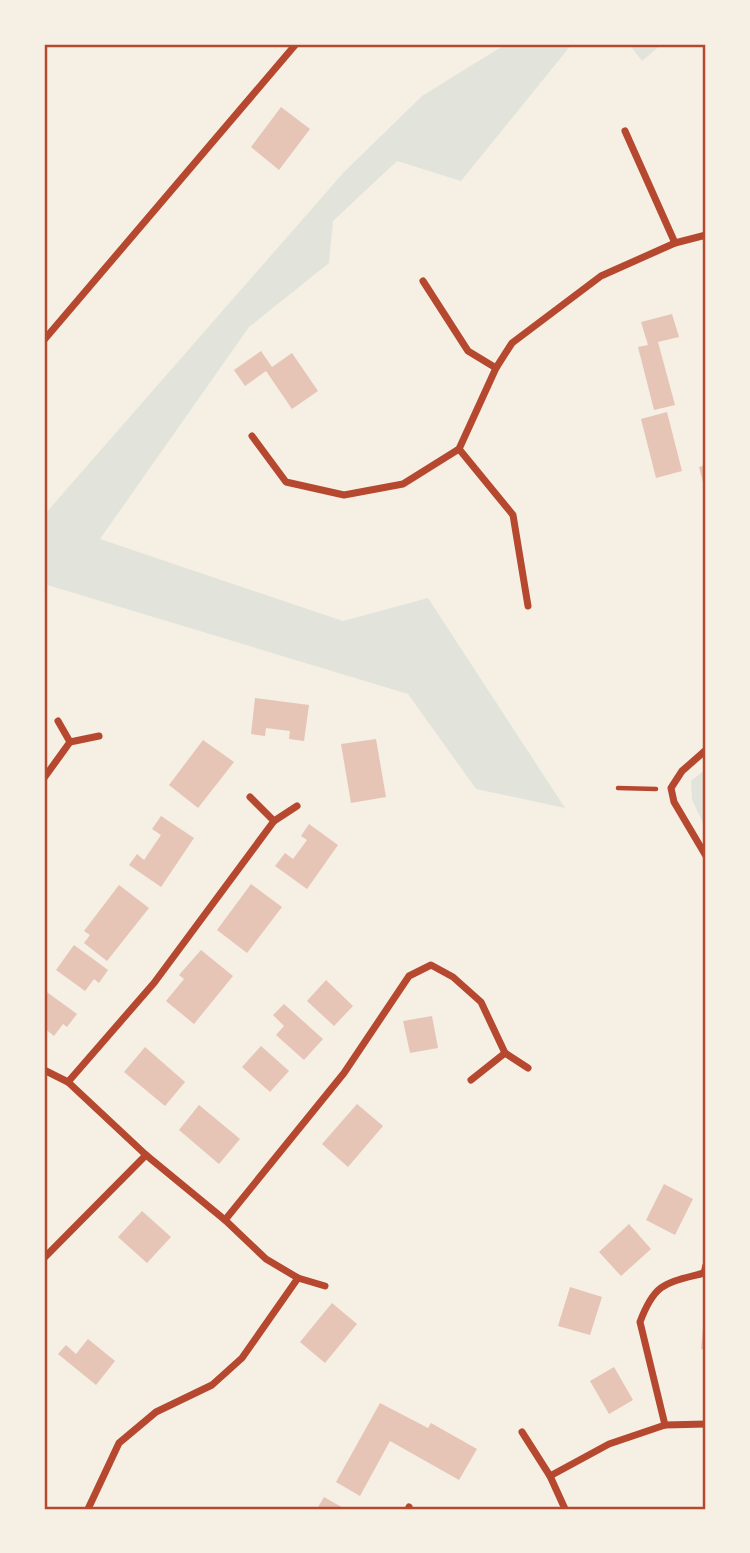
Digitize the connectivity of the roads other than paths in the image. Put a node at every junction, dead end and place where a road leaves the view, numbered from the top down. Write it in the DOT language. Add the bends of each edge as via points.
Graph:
graph roads {
  1 [pos="296,44"];
  2 [pos="625,131"];
  3 [pos="706,234"];
  4 [pos="674,243"];
  5 [pos="423,281"];
  6 [pos="44,341"];
  7 [pos="496,368"];
  8 [pos="252,436"];
  9 [pos="459,449"];
  10 [pos="528,606"];
  11 [pos="58,721"];
  12 [pos="99,736"];
  13 [pos="70,741"];
  14 [pos="706,750"];
  15 [pos="44,778"];
  16 [pos="250,797"];
  17 [pos="297,806"];
  18 [pos="274,821"];
  19 [pos="706,856"];
  20 [pos="505,1053"];
  21 [pos="528,1068"];
  22 [pos="44,1070"];
  23 [pos="471,1080"];
  24 [pos="68,1082"];
  25 [pos="146,1155"];
  26 [pos="225,1220"];
  27 [pos="44,1258"];
  28 [pos="706,1265"];
  29 [pos="298,1278"];
  30 [pos="325,1286"];
  31 [pos="706,1424"];
  32 [pos="665,1425"];
  33 [pos="522,1432"];
  34 [pos="550,1476"];
  35 [pos="88,1509"];
  36 [pos="565,1509"];
  1 -- 6 [label="street"];
  2 -- 4 [label="street"];
  3 -- 4 [label="street"];
  4 -- 7 [label="street" via="601,276 512,343"];
  5 -- 7 [label="street" via="468,352"];
  7 -- 9 [label="street"];
  8 -- 9 [label="street" via="286,482 344,495 403,484"];
  9 -- 10 [label="street" via="513,515"];
  11 -- 13 [label="street"];
  12 -- 13 [label="street"];
  13 -- 15 [label="street"];
  14 -- 19 [label="street" via="671,788 674,802"];
  16 -- 18 [label="street"];
  17 -- 18 [label="street"];
  18 -- 24 [label="street" via="153,983"];
  20 -- 21 [label="street"];
  20 -- 23 [label="street"];
  20 -- 26 [label="street" via="481,1002 453,976 431,965 409,976 344,1073"];
  22 -- 24 [label="street"];
  24 -- 25 [label="street"];
  25 -- 26 [label="street"];
  25 -- 27 [label="street"];
  26 -- 29 [label="street" via="266,1259"];
  28 -- 32 [label="street" via="704,1273 662,1284 640,1322"];
  29 -- 30 [label="street"];
  29 -- 35 [label="street" via="242,1359 212,1385 156,1412 119,1443"];
  31 -- 32 [label="street"];
  32 -- 34 [label="street" via="609,1444"];
  33 -- 34 [label="street"];
  34 -- 36 [label="street"];
}
